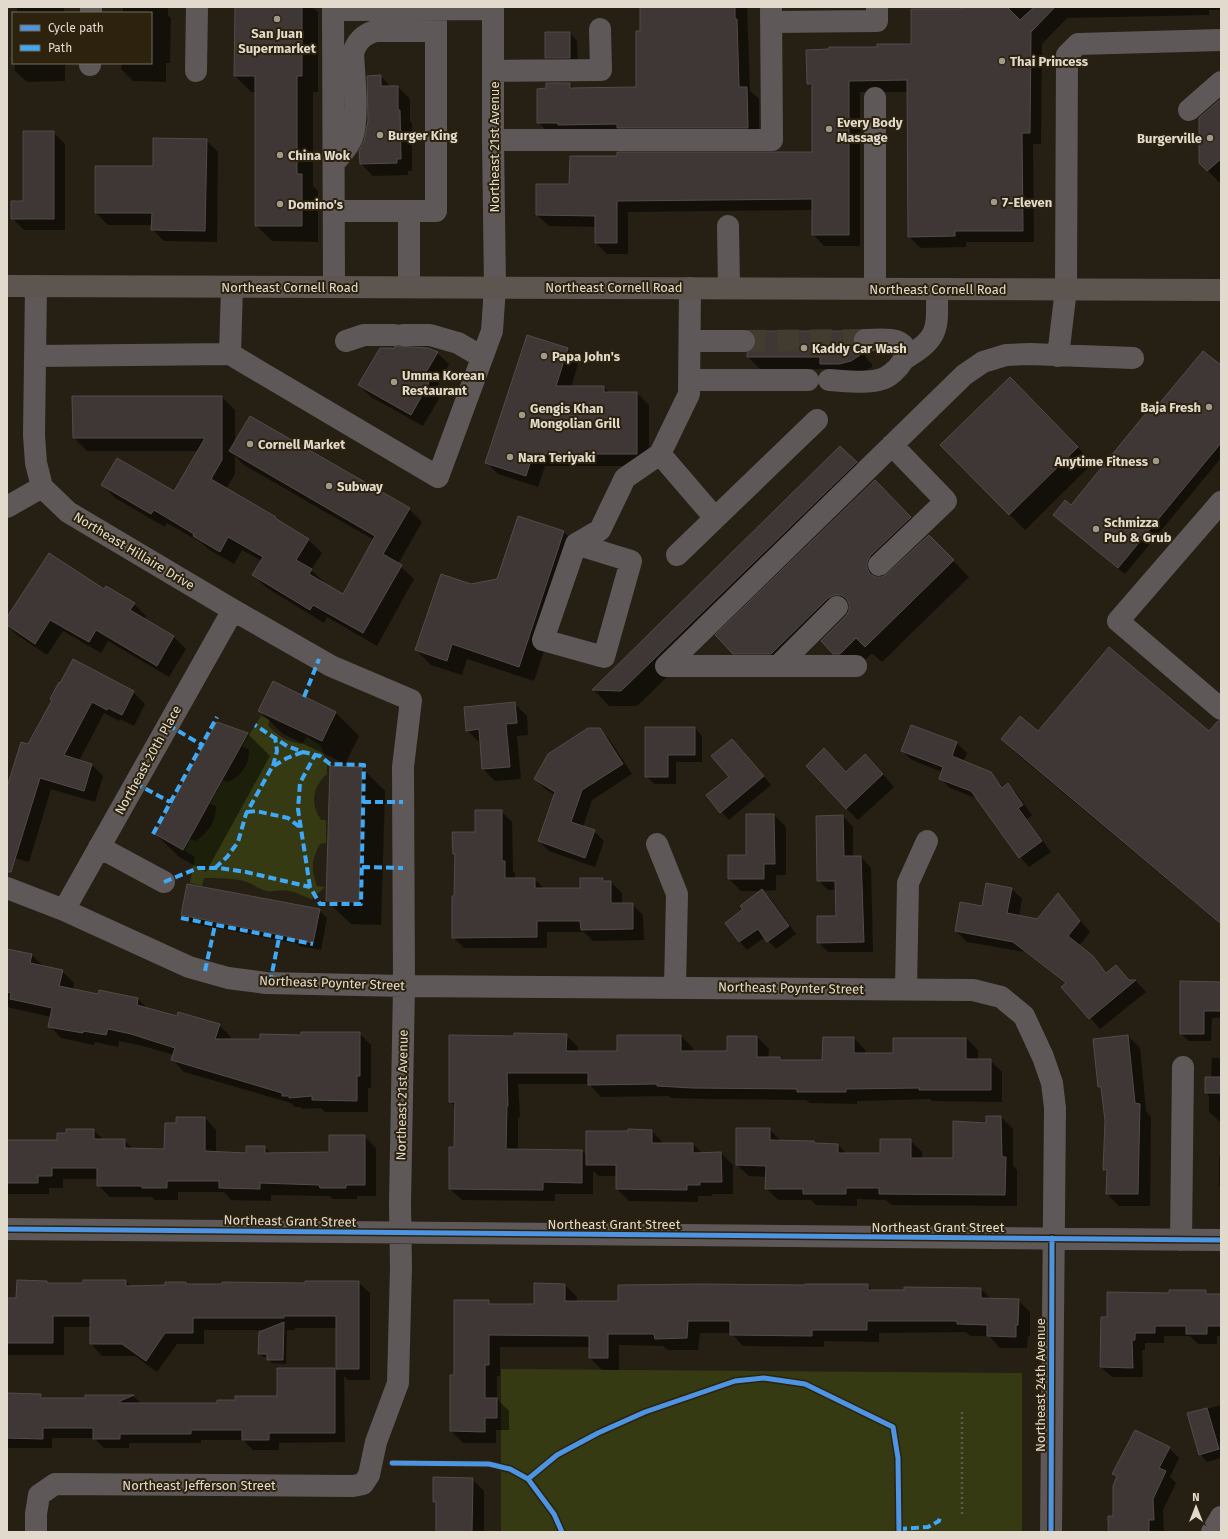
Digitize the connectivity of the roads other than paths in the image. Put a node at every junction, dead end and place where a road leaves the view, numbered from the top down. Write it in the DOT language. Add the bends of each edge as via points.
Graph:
graph roads {
  1 [pos="197,7"];
  2 [pos="877,7"];
  3 [pos="333,8"];
  4 [pos="493,8"];
  5 [pos="436,9"];
  6 [pos="771,14"];
  7 [pos="600,29"];
  8 [pos="436,31"];
  9 [pos="1221,40"];
  10 [pos="196,71"];
  11 [pos="494,71"];
  12 [pos="1221,82"];
  13 [pos="875,98"];
  14 [pos="1189,110"];
  15 [pos="493,140"];
  16 [pos="334,163"];
  17 [pos="334,211"];
  18 [pos="409,211"];
  19 [pos="728,226"];
  20 [pos="7,286"];
  21 [pos="36,286"];
  22 [pos="232,287"];
  23 [pos="334,287"];
  24 [pos="409,287"];
  25 [pos="495,287"];
  26 [pos="690,288"];
  27 [pos="729,288"];
  28 [pos="875,288"];
  29 [pos="937,289"];
  30 [pos="1066,289"];
  31 [pos="1221,290"];
  32 [pos="865,340"];
  33 [pos="346,341"];
  34 [pos="690,341"];
  35 [pos="744,341"];
  36 [pos="230,354"];
  37 [pos="35,356"];
  38 [pos="1058,356"];
  39 [pos="482,357"];
  40 [pos="1133,358"];
  41 [pos="904,359"];
  42 [pos="689,380"];
  43 [pos="808,380"];
  44 [pos="829,380"];
  45 [pos="817,420"];
  46 [pos="892,445"];
  47 [pos="660,454"];
  48 [pos="42,487"];
  49 [pos="1221,502"];
  50 [pos="7,507"];
  51 [pos="715,518"];
  52 [pos="576,544"];
  53 [pos="677,555"];
  54 [pos="879,565"];
  55 [pos="837,607"];
  56 [pos="233,610"];
  57 [pos="778,666"];
  58 [pos="856,666"];
  59 [pos="411,700"];
  60 [pos="1221,709"];
  61 [pos="927,841"];
  62 [pos="657,844"];
  63 [pos="99,847"];
  64 [pos="164,882"];
  65 [pos="7,888"];
  66 [pos="64,910"];
  67 [pos="404,986"];
  68 [pos="675,987"];
  69 [pos="906,989"];
  70 [pos="1024,1016"];
  71 [pos="1183,1067"];
  72 [pos="7,1229"];
  73 [pos="401,1233"];
  74 [pos="1052,1238"];
  75 [pos="1181,1240"];
  76 [pos="1221,1240"];
  77 [pos="363,1484"];
  78 [pos="1221,1517"];
  79 [pos="36,1532"];
  80 [pos="1051,1532"];
  81 [pos="1212,1532"];
  1 -- 10 [label="street"];
  2 -- 6 [label="street" via="877,21"];
  3 -- 5 [label="street"];
  3 -- 16 [label="street"];
  4 -- 5 [label="street"];
  4 -- 11 [label="street, Northeast 21st Avenue"];
  5 -- 8 [label="street"];
  6 -- 15 [label="street" via="772,140"];
  7 -- 11 [label="street" via="601,70"];
  8 -- 16 [label="street" via="375,31 360,39 353,54 355,123 352,138 345,152"];
  8 -- 18 [label="street" via="436,211"];
  9 -- 30 [label="street" via="1078,44 1067,55"];
  11 -- 15 [label="street, Northeast 21st Avenue"];
  12 -- 14 [label="street"];
  13 -- 28 [label="street"];
  15 -- 25 [label="street, Northeast 21st Avenue"];
  16 -- 17 [label="street"];
  17 -- 18 [label="street"];
  17 -- 23 [label="street"];
  18 -- 24 [label="street"];
  19 -- 27 [label="street"];
  20 -- 21 [label="highway, Northeast Cornell Road"];
  21 -- 22 [label="highway, Northeast Cornell Road"];
  21 -- 37 [label="street"];
  22 -- 23 [label="highway, Northeast Cornell Road"];
  22 -- 36 [label="street"];
  23 -- 24 [label="highway, Northeast Cornell Road"];
  24 -- 25 [label="highway, Northeast Cornell Road"];
  25 -- 26 [label="highway, Northeast Cornell Road"];
  25 -- 39 [label="street, Northeast 21st Avenue" via="492,331"];
  26 -- 27 [label="highway, Northeast Cornell Road"];
  26 -- 34 [label="street"];
  27 -- 28 [label="highway, Northeast Cornell Road"];
  28 -- 29 [label="highway, Northeast Cornell Road"];
  29 -- 30 [label="highway, Northeast Cornell Road"];
  29 -- 41 [label="street" via="937,325 934,334 921,349"];
  30 -- 31 [label="highway, Northeast Cornell Road"];
  30 -- 38 [label="street"];
  32 -- 41 [label="street" via="896,341 903,346"];
  33 -- 39 [label="street" via="364,335 430,335 458,343"];
  34 -- 35 [label="street"];
  34 -- 42 [label="street"];
  36 -- 37 [label="street"];
  36 -- 39 [label="street, Northeast 21st Avenue" via="438,477"];
  37 -- 48 [label="street" via="34,435 36,463"];
  38 -- 40 [label="street"];
  38 -- 46 [label="street" via="1006,355 983,362 964,375"];
  41 -- 44 [label="street" via="892,374 883,379"];
  42 -- 43 [label="street"];
  42 -- 47 [label="street" via="689,394"];
  45 -- 51 [label="street"];
  46 -- 54 [label="street" via="946,501"];
  46 -- 57 [label="street" via="666,666"];
  47 -- 51 [label="street"];
  47 -- 52 [label="street" via="625,478 600,530"];
  48 -- 50 [label="street"];
  48 -- 56 [label="street, Northeast Hillaire Drive" via="68,512"];
  49 -- 60 [label="street" via="1118,621"];
  51 -- 53 [label="street"];
  52 -- 52 [label="street" via="543,640 604,656 631,561"];
  55 -- 57 [label="street"];
  56 -- 59 [label="street, Northeast Hillaire Drive" via="331,666"];
  56 -- 63 [label="street, Northeast 20th Place"];
  57 -- 58 [label="street"];
  59 -- 67 [label="street, Northeast 21st Avenue" via="404,767"];
  61 -- 69 [label="street" via="908,884"];
  62 -- 68 [label="street" via="677,894"];
  63 -- 64 [label="street"];
  63 -- 66 [label="street, Northeast 20th Place"];
  65 -- 66 [label="street, Northeast Poynter Street"];
  66 -- 67 [label="street, Northeast Poynter Street" via="189,967 228,978 266,983"];
  67 -- 68 [label="street, Northeast Poynter Street"];
  67 -- 73 [label="street, Northeast 21st Avenue"];
  68 -- 69 [label="street, Northeast Poynter Street"];
  69 -- 70 [label="street, Northeast Poynter Street" via="973,990 1001,997"];
  70 -- 74 [label="street, Northeast 24th Avenue" via="1043,1058 1055,1108"];
  71 -- 75 [label="street"];
  72 -- 73 [label="street, Northeast Grant Street"];
  73 -- 74 [label="street, Northeast Grant Street"];
  73 -- 77 [label="street, Northeast 21st Avenue" via="398,1383 376,1442 370,1475"];
  74 -- 75 [label="street, Northeast Grant Street"];
  74 -- 80 [label="street, Northeast 24th Avenue"];
  75 -- 76 [label="street, Northeast Grant Street"];
  77 -- 79 [label="street, Northeast Jefferson Street" via="55,1484 39,1495"];
  78 -- 81 [label="street"];
}
